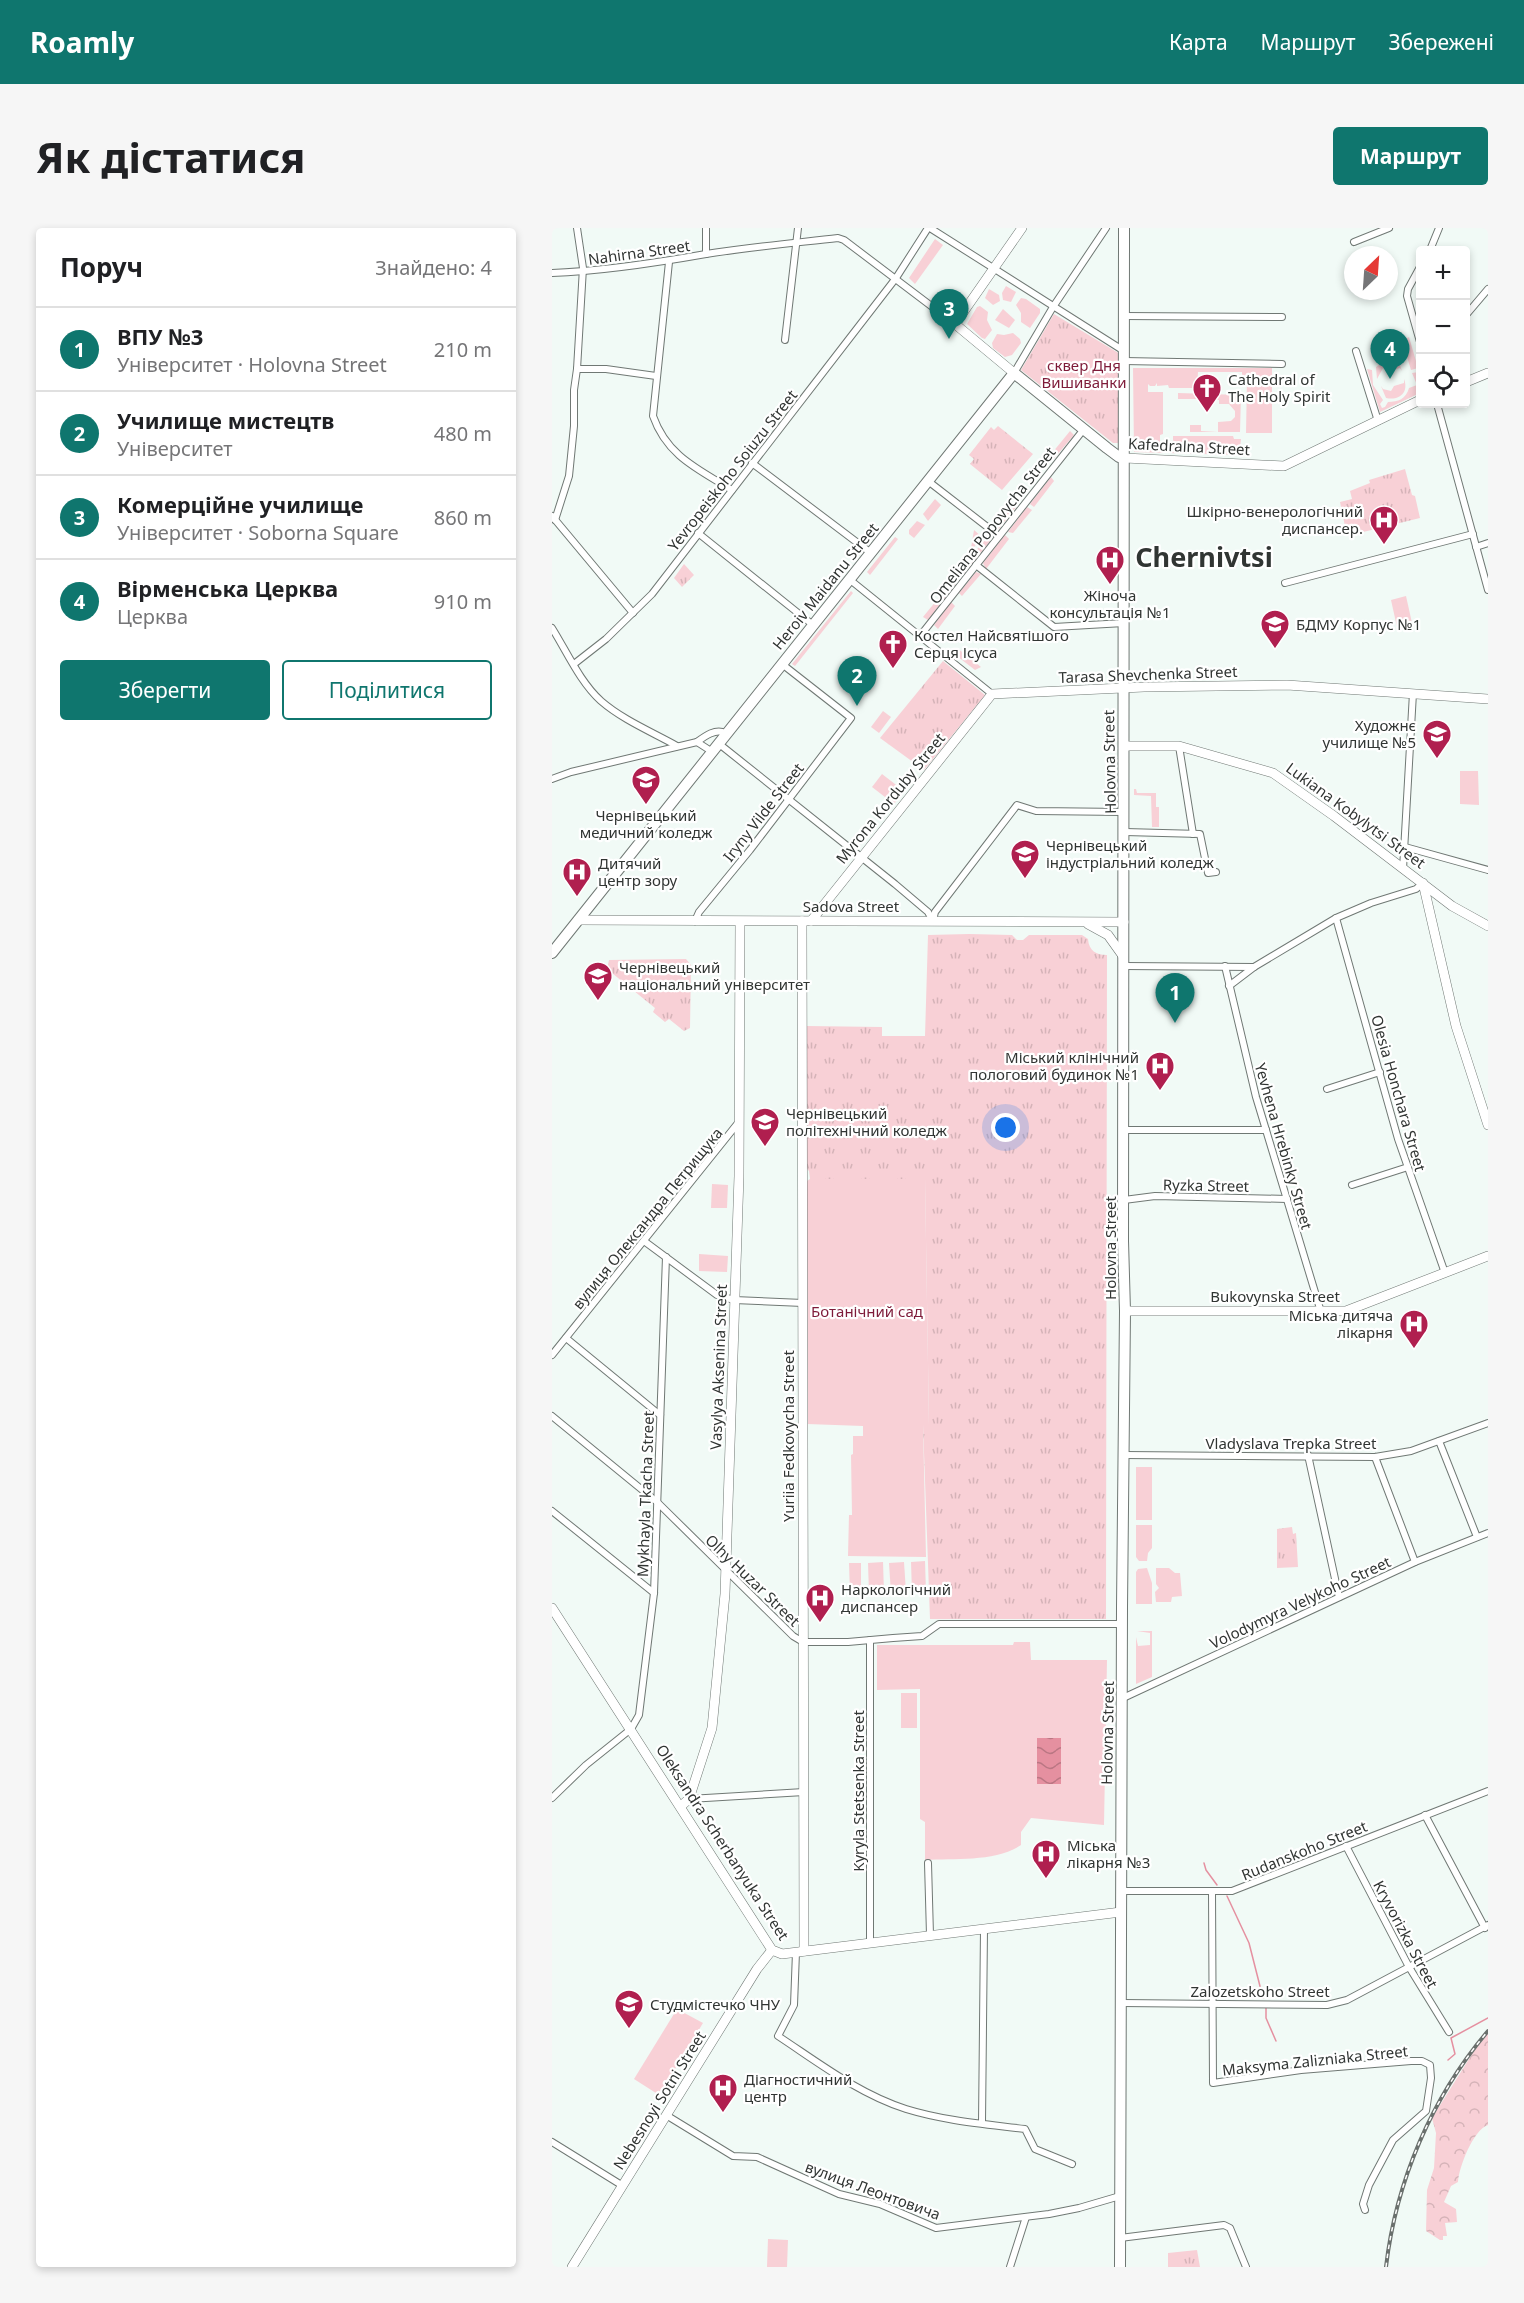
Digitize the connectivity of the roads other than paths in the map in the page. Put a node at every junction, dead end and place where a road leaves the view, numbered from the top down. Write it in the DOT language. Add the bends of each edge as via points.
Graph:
graph roads {
  1 [pos="577,228"];
  2 [pos="706,228"];
  3 [pos="798,228"];
  4 [pos="929,228"];
  5 [pos="1022,228"];
  6 [pos="1106,228"];
  7 [pos="1124,228"];
  8 [pos="1389,228"];
  9 [pos="1439,228"];
  10 [pos="798,242"];
  11 [pos="1354,242"];
  12 [pos="1432,246"];
  13 [pos="706,254"];
  14 [pos="669,262"];
  15 [pos="994,269"];
  16 [pos="583,272"];
  17 [pos="552,273"];
  18 [pos="1416,274"];
  19 [pos="896,278"];
  20 [pos="1488,289"];
  21 [pos="1053,307"];
  22 [pos="1470,310"];
  23 [pos="1124,316"];
  24 [pos="1282,317"];
  25 [pos="955,324"];
  26 [pos="1416,328"];
  27 [pos="785,340"];
  28 [pos="1356,351"];
  29 [pos="1124,356"];
  30 [pos="1282,364"];
  31 [pos="577,369"];
  32 [pos="1014,373"];
  33 [pos="1488,373"];
  34 [pos="656,376"];
  35 [pos="1470,380"];
  36 [pos="1416,402"];
  37 [pos="1438,408"];
  38 [pos="1378,421"];
  39 [pos="1084,429"];
  40 [pos="1125,458"];
  41 [pos="752,463"];
  42 [pos="928,481"];
  43 [pos="732,490"];
  44 [pos="554,518"];
  45 [pos="699,533"];
  46 [pos="1473,534"];
  47 [pos="999,536"];
  48 [pos="1488,543"];
  49 [pos="1476,547"];
  50 [pos="871,553"];
  51 [pos="976,565"];
  52 [pos="849,579"];
  53 [pos="1285,583"];
  54 [pos="1488,590"];
  55 [pos="633,613"];
  56 [pos="1124,623"];
  57 [pos="813,625"];
  58 [pos="552,628"];
  59 [pos="920,636"];
  60 [pos="574,664"];
  61 [pos="782,664"];
  62 [pos="1123,690"];
  63 [pos="1413,693"];
  64 [pos="992,694"];
  65 [pos="1488,699"];
  66 [pos="725,733"];
  67 [pos="698,742"];
  68 [pos="677,746"];
  69 [pos="1124,746"];
  70 [pos="1179,746"];
  71 [pos="714,747"];
  72 [pos="552,779"];
  73 [pos="789,800"];
  74 [pos="1125,812"];
  75 [pos="1125,832"];
  76 [pos="1193,834"];
  77 [pos="1405,847"];
  78 [pos="861,858"];
  79 [pos="1403,869"];
  80 [pos="1488,870"];
  81 [pos="1216,872"];
  82 [pos="1423,883"];
  83 [pos="1336,918"];
  84 [pos="578,920"];
  85 [pos="695,921"];
  86 [pos="807,921"];
  87 [pos="933,921"];
  88 [pos="1083,921"];
  89 [pos="740,922"];
  90 [pos="1124,925"];
  91 [pos="1488,926"];
  92 [pos="1108,935"];
  93 [pos="552,953"];
  94 [pos="1124,961"];
  95 [pos="1225,966"];
  96 [pos="1254,967"];
  97 [pos="1229,986"];
  98 [pos="1380,1072"];
  99 [pos="1327,1089"];
  100 [pos="738,1123"];
  101 [pos="1488,1125"];
  102 [pos="1125,1130"];
  103 [pos="1266,1130"];
  104 [pos="1408,1167"];
  105 [pos="1352,1185"];
  106 [pos="1287,1199"];
  107 [pos="1124,1200"];
  108 [pos="644,1241"];
  109 [pos="1488,1256"];
  110 [pos="666,1257"];
  111 [pos="1445,1273"];
  112 [pos="734,1300"];
  113 [pos="803,1303"];
  114 [pos="1125,1311"];
  115 [pos="1321,1312"];
  116 [pos="566,1338"];
  117 [pos="552,1355"];
  118 [pos="660,1415"];
  119 [pos="552,1416"];
  120 [pos="1488,1423"];
  121 [pos="1439,1441"];
  122 [pos="1124,1455"];
  123 [pos="1308,1455"];
  124 [pos="1376,1457"];
  125 [pos="657,1502"];
  126 [pos="552,1511"];
  127 [pos="1488,1533"];
  128 [pos="1477,1537"];
  129 [pos="1415,1562"];
  130 [pos="726,1571"];
  131 [pos="654,1593"];
  132 [pos="1339,1597"];
  133 [pos="552,1608"];
  134 [pos="1122,1624"];
  135 [pos="870,1640"];
  136 [pos="803,1642"];
  137 [pos="1123,1698"];
  138 [pos="631,1729"];
  139 [pos="1488,1791"];
  140 [pos="804,1792"];
  141 [pos="552,1798"];
  142 [pos="685,1803"];
  143 [pos="1425,1815"];
  144 [pos="1346,1846"];
  145 [pos="928,1863"];
  146 [pos="1121,1890"];
  147 [pos="1212,1891"];
  148 [pos="1121,1912"];
  149 [pos="1486,1927"];
  150 [pos="984,1929"];
  151 [pos="930,1935"];
  152 [pos="870,1943"];
  153 [pos="772,1950"];
  154 [pos="800,1951"];
  155 [pos="1409,1967"];
  156 [pos="1122,2003"];
  157 [pos="1212,2004"];
  158 [pos="1449,2032"];
  159 [pos="666,2115"];
  160 [pos="982,2124"];
  161 [pos="552,2142"];
  162 [pos="1072,2164"];
  163 [pos="623,2186"];
  164 [pos="1120,2196"];
  165 [pos="1365,2210"];
  166 [pos="1026,2217"];
  167 [pos="1120,2238"];
  168 [pos="572,2267"];
  169 [pos="1010,2267"];
  170 [pos="1120,2267"];
  171 [pos="1246,2267"];
  1 -- 16 [label="street"];
  2 -- 13 [label="street"];
  3 -- 10 [label="street"];
  4 -- 15 [label="street"];
  4 -- 19 [label="street, Yevropeiskoho Soiuzu Street"];
  5 -- 15 [label="street"];
  6 -- 21 [label="street, Heroiv Maidanu Street"];
  7 -- 23 [label="main road, Holovna Street"];
  8 -- 11 [label="street"];
  9 -- 12 [label="street"];
  10 -- 13 [label="street, Nahirna Street"];
  10 -- 19 [label="street, Nahirna Street" via="844,240"];
  10 -- 27 [label="street"];
  13 -- 14 [label="street, Nahirna Street"];
  14 -- 16 [label="street, Nahirna Street"];
  14 -- 34 [label="street"];
  15 -- 21 [label="street"];
  15 -- 25 [label="street"];
  16 -- 17 [label="street, Nahirna Street"];
  16 -- 31 [label="street"];
  18 -- 26 [label="street" via="1407,296"];
  19 -- 25 [label="street, Nahirna Street"];
  19 -- 41 [label="street, Yevropeiskoho Soiuzu Street"];
  20 -- 22 [label="street"];
  21 -- 29 [label="street"];
  21 -- 32 [label="street, Heroiv Maidanu Street"];
  23 -- 24 [label="street"];
  23 -- 29 [label="main road, Holovna Street"];
  25 -- 32 [label="street"];
  28 -- 38 [label="street"];
  29 -- 30 [label="street"];
  29 -- 40 [label="main road, Holovna Street"];
  31 -- 34 [label="street"];
  31 -- 44 [label="street" via="569,476"];
  32 -- 39 [label="main road, Kafedralna Street"];
  32 -- 42 [label="main road, Heroiv Maidanu Street"];
  33 -- 35 [label="street"];
  34 -- 43 [label="street" via="653,416 657,426 676,454"];
  36 -- 38 [label="street"];
  37 -- 46 [label="street"];
  38 -- 40 [label="street, Kafedralna Street" via="1284,466"];
  39 -- 40 [label="main road, Kafedralna Street"];
  39 -- 47 [label="street, Omeliana Popovycha Street"];
  40 -- 56 [label="main road, Holovna Street"];
  41 -- 43 [label="street, Yevropeiskoho Soiuzu Street"];
  41 -- 50 [label="street"];
  42 -- 47 [label="street"];
  42 -- 50 [label="main road, Heroiv Maidanu Street"];
  43 -- 45 [label="street, Yevropeiskoho Soiuzu Street"];
  44 -- 55 [label="street"];
  45 -- 55 [label="street, Yevropeiskoho Soiuzu Street"];
  45 -- 57 [label="street"];
  46 -- 49 [label="street"];
  46 -- 53 [label="street"];
  47 -- 51 [label="street, Omeliana Popovycha Street"];
  48 -- 49 [label="street"];
  49 -- 54 [label="street"];
  50 -- 52 [label="main road, Heroiv Maidanu Street"];
  51 -- 56 [label="street" via="1054,627"];
  51 -- 59 [label="street, Omeliana Popovycha Street"];
  52 -- 57 [label="main road, Heroiv Maidanu Street"];
  52 -- 59 [label="street"];
  55 -- 60 [label="street, Yevropeiskoho Soiuzu Street"];
  56 -- 62 [label="main road, Holovna Street"];
  57 -- 61 [label="main road, Heroiv Maidanu Street"];
  58 -- 60 [label="street"];
  59 -- 64 [label="street"];
  60 -- 68 [label="street" via="601,701"];
  61 -- 66 [label="main road, Heroiv Maidanu Street"];
  61 -- 73 [label="street, Iryny Vilde Street" via="851,718"];
  62 -- 63 [label="street, Tarasa Shevchenka Street" via="1287,685"];
  62 -- 64 [label="street, Tarasa Shevchenka Street"];
  62 -- 69 [label="main road, Holovna Street"];
  63 -- 65 [label="street, Tarasa Shevchenka Street"];
  63 -- 77 [label="street"];
  64 -- 78 [label="street, Myrona Korduby Street"];
  66 -- 67 [label="street" via="715,732"];
  66 -- 71 [label="main road, Heroiv Maidanu Street"];
  67 -- 68 [label="street"];
  67 -- 71 [label="street"];
  68 -- 72 [label="street"];
  69 -- 70 [label="street, Lukiana Kobylytsi Street"];
  69 -- 74 [label="main road, Holovna Street"];
  70 -- 76 [label="street"];
  70 -- 79 [label="street, Lukiana Kobylytsi Street" via="1274,773"];
  71 -- 73 [label="street"];
  71 -- 84 [label="main road, Heroiv Maidanu Street"];
  73 -- 78 [label="street"];
  73 -- 85 [label="street, Iryny Vilde Street"];
  74 -- 75 [label="main road, Holovna Street"];
  74 -- 87 [label="street" via="1036,811 1017,805 935,912"];
  75 -- 76 [label="street"];
  75 -- 90 [label="main road, Holovna Street"];
  76 -- 81 [label="street" via="1200,834 1208,873"];
  77 -- 79 [label="street"];
  77 -- 80 [label="street"];
  78 -- 86 [label="street, Myrona Korduby Street"];
  78 -- 87 [label="street" via="928,912"];
  79 -- 82 [label="street, Lukiana Kobylytsi Street"];
  82 -- 83 [label="street" via="1416,890"];
  82 -- 91 [label="street, Lukiana Kobylytsi Street" via="1452,906"];
  82 -- 101 [label="street" via="1456,1026"];
  83 -- 96 [label="street"];
  83 -- 98 [label="street, Olesia Honchara Street"];
  84 -- 85 [label="street, Sadova Street"];
  84 -- 93 [label="main road, Heroiv Maidanu Street"];
  85 -- 89 [label="street, Sadova Street"];
  86 -- 87 [label="street, Sadova Street"];
  86 -- 89 [label="street, Sadova Street"];
  86 -- 113 [label="street, Yuriia Fedkovycha Street"];
  87 -- 88 [label="street, Sadova Street"];
  88 -- 90 [label="street, Sadova Street"];
  88 -- 92 [label="street"];
  89 -- 100 [label="street, Vasylya Aksenina Street"];
  90 -- 92 [label="street" via="1118,933"];
  90 -- 94 [label="main road, Holovna Street"];
  92 -- 94 [label="street"];
  94 -- 95 [label="street"];
  94 -- 102 [label="main road, Holovna Street"];
  95 -- 96 [label="street"];
  95 -- 97 [label="street, Yevhena Hrebinky Street"];
  96 -- 97 [label="street"];
  97 -- 103 [label="street, Yevhena Hrebinky Street"];
  98 -- 99 [label="street"];
  98 -- 104 [label="street, Olesia Honchara Street"];
  100 -- 108 [label="street, вулиця Олександра Петрищука"];
  100 -- 112 [label="street, Vasylya Aksenina Street"];
  102 -- 103 [label="street"];
  102 -- 107 [label="main road, Holovna Street"];
  103 -- 106 [label="street, Yevhena Hrebinky Street"];
  104 -- 105 [label="street"];
  104 -- 111 [label="street, Olesia Honchara Street"];
  106 -- 107 [label="street, Ryzka Street" via="1155,1196"];
  106 -- 115 [label="street, Yevhena Hrebinky Street"];
  107 -- 114 [label="main road, Holovna Street"];
  108 -- 110 [label="street"];
  108 -- 116 [label="street, вулиця Олександра Петрищука"];
  109 -- 111 [label="street, Bukovynska Street"];
  110 -- 112 [label="street" via="708,1290"];
  110 -- 118 [label="street, Mykhayla Tkacha Street"];
  111 -- 115 [label="street, Bukovynska Street" via="1346,1311"];
  112 -- 113 [label="street"];
  112 -- 130 [label="street, Vasylya Aksenina Street"];
  113 -- 136 [label="street, Yuriia Fedkovycha Street"];
  114 -- 115 [label="street, Bukovynska Street"];
  114 -- 122 [label="main road, Holovna Street"];
  116 -- 117 [label="street, вулиця Олександра Петрищука"];
  116 -- 118 [label="street"];
  118 -- 125 [label="street, Mykhayla Tkacha Street"];
  119 -- 125 [label="street, Olhy Huzar Street"];
  120 -- 121 [label="street, Vladyslava Trepka Street"];
  121 -- 124 [label="street, Vladyslava Trepka Street"];
  121 -- 128 [label="street"];
  122 -- 123 [label="street, Vladyslava Trepka Street"];
  122 -- 134 [label="main road, Holovna Street"];
  123 -- 124 [label="street, Vladyslava Trepka Street"];
  123 -- 132 [label="street"];
  124 -- 129 [label="street"];
  125 -- 130 [label="street, Olhy Huzar Street"];
  125 -- 131 [label="street, Mykhayla Tkacha Street"];
  126 -- 131 [label="street"];
  127 -- 128 [label="street, Volodymyra Velykoho Street"];
  128 -- 129 [label="street, Volodymyra Velykoho Street"];
  129 -- 132 [label="street, Volodymyra Velykoho Street"];
  130 -- 136 [label="street, Olhy Huzar Street"];
  130 -- 142 [label="street, Vasylya Aksenina Street" via="712,1728"];
  131 -- 138 [label="street, Mykhayla Tkacha Street" via="639,1715"];
  132 -- 137 [label="street, Volodymyra Velykoho Street"];
  133 -- 138 [label="street, Oleksandra Scherbanyuka Street"];
  134 -- 135 [label="street, Olhy Huzar Street" via="939,1624 922,1636"];
  134 -- 137 [label="main road, Holovna Street"];
  135 -- 136 [label="street, Olhy Huzar Street"];
  135 -- 152 [label="street, Kyryla Stetsenka Street"];
  136 -- 140 [label="street, Yuriia Fedkovycha Street"];
  137 -- 146 [label="main road, Holovna Street"];
  138 -- 141 [label="street"];
  138 -- 142 [label="street, Oleksandra Scherbanyuka Street"];
  139 -- 143 [label="street, Rudanskoho Street"];
  140 -- 142 [label="street"];
  140 -- 154 [label="street, Yuriia Fedkovycha Street"];
  142 -- 153 [label="street, Oleksandra Scherbanyuka Street"];
  143 -- 144 [label="street, Rudanskoho Street"];
  143 -- 149 [label="street"];
  144 -- 147 [label="street, Rudanskoho Street" via="1244,1888"];
  144 -- 155 [label="street, Kryvorizka Street"];
  145 -- 151 [label="street"];
  146 -- 147 [label="street, Rudanskoho Street"];
  146 -- 148 [label="main road, Holovna Street"];
  147 -- 157 [label="street"];
  148 -- 150 [label="street, Oleksandra Scherbanyuka Street"];
  148 -- 156 [label="main road, Holovna Street"];
  149 -- 155 [label="street, Zalozetskoho Street"];
  150 -- 151 [label="street, Oleksandra Scherbanyuka Street"];
  150 -- 160 [label="street"];
  151 -- 152 [label="street, Oleksandra Scherbanyuka Street"];
  152 -- 154 [label="street, Oleksandra Scherbanyuka Street"];
  153 -- 154 [label="street, Oleksandra Scherbanyuka Street" via="782,1954"];
  153 -- 159 [label="street, Nebesnoyi Sotni Street"];
  154 -- 160 [label="street" via="794,2005 778,2036 868,2093 906,2109"];
  155 -- 157 [label="street, Zalozetskoho Street" via="1347,2000 1327,2005"];
  155 -- 158 [label="street, Kryvorizka Street"];
  156 -- 157 [label="street, Zalozetskoho Street"];
  156 -- 164 [label="main road, Holovna Street"];
  157 -- 165 [label="street, Maksyma Zalizniaka Street" via="1213,2083 1301,2070 1426,2062 1431,2071 1426,2111 1386,2152 1369,2185"];
  159 -- 163 [label="street, Nebesnoyi Sotni Street"];
  159 -- 166 [label="street, вулиця Леонтовича" via="733,2156 757,2157 839,2194 880,2204 936,2228"];
  160 -- 162 [label="street" via="1025,2129 1035,2149"];
  161 -- 163 [label="street"];
  163 -- 168 [label="street, Nebesnoyi Sotni Street"];
  164 -- 166 [label="street, вулиця Леонтовича"];
  164 -- 167 [label="main road, Holovna Street"];
  166 -- 169 [label="street"];
  167 -- 170 [label="main road, Holovna Street"];
  167 -- 171 [label="street" via="1224,2225 1230,2228"];
}
